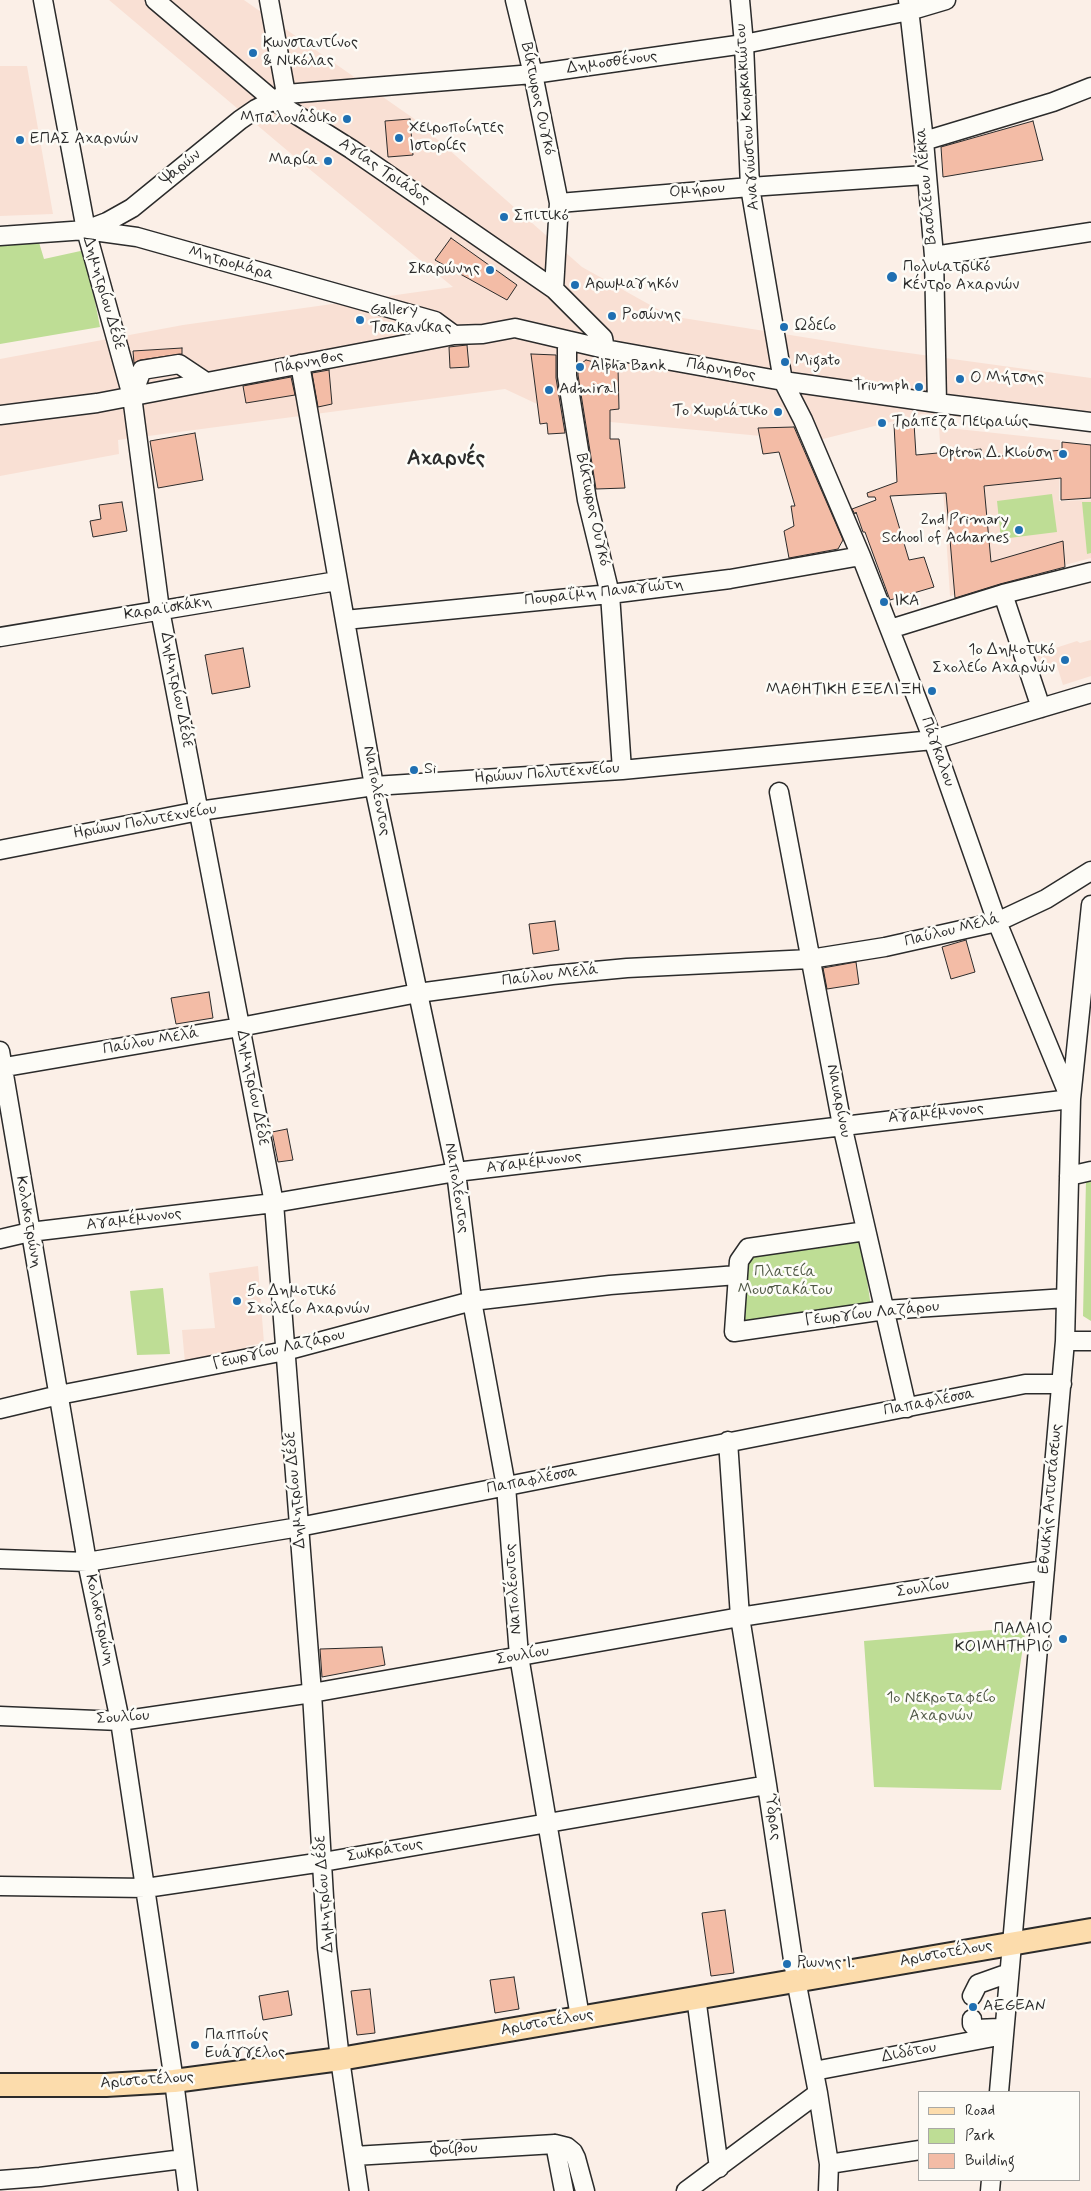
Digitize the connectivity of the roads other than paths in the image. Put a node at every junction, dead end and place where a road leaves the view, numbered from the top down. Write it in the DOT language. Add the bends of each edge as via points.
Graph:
graph roads {
  1 [pos="43,0"];
  2 [pos="155,0"];
  3 [pos="269,0"];
  4 [pos="515,0"];
  5 [pos="740,0"];
  6 [pos="946,0"];
  7 [pos="908,5"];
  8 [pos="744,44"];
  9 [pos="533,74"];
  10 [pos="1091,87"];
  11 [pos="280,97"];
  12 [pos="924,141"];
  13 [pos="925,175"];
  14 [pos="750,187"];
  15 [pos="559,203"];
  16 [pos="86,230"];
  17 [pos="1091,232"];
  18 [pos="0,236"];
  19 [pos="934,256"];
  20 [pos="554,289"];
  21 [pos="454,335"];
  22 [pos="567,340"];
  23 [pos="605,349"];
  24 [pos="300,364"];
  25 [pos="783,381"];
  26 [pos="132,396"];
  27 [pos="937,403"];
  28 [pos="0,415"];
  29 [pos="1091,422"];
  30 [pos="862,556"];
  31 [pos="1091,572"];
  32 [pos="337,581"];
  33 [pos="610,594"];
  34 [pos="1003,594"];
  35 [pos="160,610"];
  36 [pos="345,620"];
  37 [pos="890,629"];
  38 [pos="0,637"];
  39 [pos="1091,693"];
  40 [pos="1041,708"];
  41 [pos="933,740"];
  42 [pos="622,770"];
  43 [pos="374,786"];
  44 [pos="779,792"];
  45 [pos="199,812"];
  46 [pos="0,850"];
  47 [pos="1091,871"];
  48 [pos="1091,905"];
  49 [pos="997,922"];
  50 [pos="810,959"];
  51 [pos="418,993"];
  52 [pos="240,1027"];
  53 [pos="1,1062"];
  54 [pos="1070,1099"];
  55 [pos="842,1125"];
  56 [pos="1091,1171"];
  57 [pos="456,1172"];
  58 [pos="1069,1176"];
  59 [pos="274,1203"];
  60 [pos="866,1231"];
  61 [pos="30,1232"];
  62 [pos="0,1238"];
  63 [pos="737,1275"];
  64 [pos="1066,1298"];
  65 [pos="472,1301"];
  66 [pos="885,1310"];
  67 [pos="1066,1341"];
  68 [pos="1091,1341"];
  69 [pos="285,1351"];
  70 [pos="1062,1384"];
  71 [pos="60,1395"];
  72 [pos="907,1408"];
  73 [pos="0,1409"];
  74 [pos="728,1442"];
  75 [pos="506,1486"];
  76 [pos="299,1527"];
  77 [pos="0,1559"];
  78 [pos="86,1562"];
  79 [pos="1045,1570"];
  80 [pos="740,1617"];
  81 [pos="519,1656"];
  82 [pos="312,1693"];
  83 [pos="0,1716"];
  84 [pos="120,1721"];
  85 [pos="767,1784"];
  86 [pos="548,1822"];
  87 [pos="323,1862"];
  88 [pos="0,1886"];
  89 [pos="146,1888"];
  90 [pos="1091,1930"];
  91 [pos="1012,1943"];
  92 [pos="1009,1973"];
  93 [pos="796,1980"];
  94 [pos="972,1996"];
  95 [pos="696,1997"];
  96 [pos="580,2017"];
  97 [pos="972,2019"];
  98 [pos="1004,2031"];
  99 [pos="340,2059"];
  100 [pos="814,2071"];
  101 [pos="174,2082"];
  102 [pos="0,2085"];
  103 [pos="999,2091"];
  104 [pos="818,2093"];
  105 [pos="555,2144"];
  106 [pos="918,2150"];
  107 [pos="354,2156"];
  108 [pos="183,2159"];
  109 [pos="829,2164"];
  110 [pos="719,2168"];
  111 [pos="0,2180"];
  112 [pos="41,2184"];
  113 [pos="691,2190"];
  114 [pos="188,2191"];
  115 [pos="359,2191"];
  116 [pos="564,2191"];
  117 [pos="585,2191"];
  118 [pos="828,2191"];
  1 -- 16 [label="street, Δημητρίου Δέδε"];
  2 -- 11 [label="street, Αγίας Τριάδος"];
  3 -- 11 [label="street"];
  4 -- 9 [label="street, Βίκτωρος Ουγκό"];
  5 -- 8 [label="street, Αναγνώστου Κουρκακιώτου"];
  6 -- 7 [label="street, Δημοσθένους"];
  7 -- 8 [label="street, Δημοσθένους"];
  7 -- 12 [label="street, Βασίλειου Λέκκα"];
  8 -- 9 [label="street, Δημοσθένους"];
  8 -- 14 [label="street, Αναγνώστου Κουρκακιώτου"];
  9 -- 11 [label="street, Δημοσθένους"];
  9 -- 15 [label="street, Βίκτωρος Ουγκό"];
  10 -- 12 [label="street" via="1053,102"];
  11 -- 16 [label="street, Ψαρών" via="240,120 132,208"];
  11 -- 20 [label="street, Αγίας Τριάδος"];
  12 -- 13 [label="street, Βασίλειου Λέκκα"];
  13 -- 14 [label="street, Ομήρου"];
  13 -- 19 [label="street, Βασίλειου Λέκκα"];
  14 -- 15 [label="street, Ομήρου"];
  14 -- 25 [label="street, Αναγνώστου Κουρκακιώτου"];
  15 -- 20 [label="street, Βίκτωρος Ουγκό"];
  16 -- 18 [label="street, Μητρομάρα"];
  16 -- 21 [label="street, Μητρομάρα" via="137,238 435,321"];
  16 -- 26 [label="street, Δημητρίου Δέδε"];
  17 -- 19 [label="street"];
  19 -- 27 [label="street, Βασίλειου Λέκκα"];
  20 -- 23 [label="street, Αγίας Τριάδος" via="603,338"];
  21 -- 22 [label="street, Πάρνηθος" via="515,328"];
  21 -- 24 [label="street, Πάρνηθος"];
  22 -- 23 [label="street, Πάρνηθος"];
  22 -- 33 [label="street, Βίκτωρος Ουγκό" via="567,376 587,500"];
  23 -- 25 [label="street, Πάρνηθος"];
  24 -- 26 [label="street, Πάρνηθος"];
  24 -- 32 [label="street, Ναπολέοντος"];
  25 -- 27 [label="street, Πάρνηθος"];
  25 -- 30 [label="street, Πάγκαλου"];
  26 -- 28 [label="street, Πάρνηθος"];
  26 -- 35 [label="street, Δημητρίου Δέδε"];
  27 -- 29 [label="street, Πάρνηθος"];
  30 -- 33 [label="street, Πουραΐμη Παναγιώτη"];
  30 -- 37 [label="street, Πάγκαλου"];
  31 -- 34 [label="street"];
  32 -- 35 [label="street, Καραϊσκάκη"];
  32 -- 36 [label="street, Ναπολέοντος"];
  33 -- 36 [label="street, Πουραΐμη Παναγιώτη"];
  33 -- 42 [label="street, Βίκτωρος Ουγκό"];
  34 -- 37 [label="street"];
  34 -- 40 [label="street"];
  35 -- 38 [label="street, Καραϊσκάκη"];
  35 -- 45 [label="street, Δημητρίου Δέδε"];
  36 -- 43 [label="street, Ναπολέοντος"];
  37 -- 41 [label="street, Πάγκαλου"];
  39 -- 40 [label="street, Ηρώων Πολυτεχνείου"];
  40 -- 41 [label="street, Ηρώων Πολυτεχνείου"];
  41 -- 42 [label="street, Ηρώων Πολυτεχνείου"];
  41 -- 49 [label="street, Πάγκαλου"];
  42 -- 43 [label="street, Ηρώων Πολυτεχνείου"];
  43 -- 45 [label="street, Ηρώων Πολυτεχνείου"];
  43 -- 51 [label="street, Ναπολέοντος"];
  44 -- 50 [label="street, Ναυαρίνου"];
  45 -- 46 [label="street, Ηρώων Πολυτεχνείου"];
  45 -- 52 [label="street, Δημητρίου Δέδε"];
  47 -- 49 [label="street, Παύλου Μελά" via="1046,899"];
  48 -- 54 [label="street, Εθνικής Αντιστάσεως"];
  49 -- 50 [label="street, Παύλου Μελά" via="885,947"];
  49 -- 54 [label="street, Πάγκαλου"];
  50 -- 51 [label="street, Παύλου Μελά" via="626,968"];
  50 -- 55 [label="street, Ναυαρίνου"];
  51 -- 52 [label="street, Παύλου Μελά"];
  51 -- 57 [label="street, Ναπολέοντος"];
  52 -- 53 [label="street, Παύλου Μελά"];
  52 -- 59 [label="street, Δημητρίου Δέδε"];
  53 -- 61 [label="street, Κολοκοτρώνη"];
  54 -- 55 [label="street, Αγαμέμνονος"];
  54 -- 58 [label="street, Εθνικής Αντιστάσεως"];
  55 -- 57 [label="street, Αγαμέμνονος"];
  55 -- 60 [label="street, Ναυαρίνου"];
  56 -- 58 [label="street"];
  57 -- 59 [label="street, Αγαμέμνονος"];
  57 -- 65 [label="street, Ναπολέοντος"];
  58 -- 64 [label="street, Εθνικής Αντιστάσεως"];
  59 -- 61 [label="street, Αγαμέμνονος"];
  59 -- 69 [label="street, Δημητρίου Δέδε"];
  60 -- 63 [label="street, Γεωργίου Λαζάρου" via="748,1248 739,1261"];
  60 -- 66 [label="street, Ναυαρίνου"];
  61 -- 62 [label="street, Αγαμέμνονος"];
  61 -- 71 [label="street, Κολοκοτρώνη"];
  63 -- 65 [label="street, Γεωργίου Λαζάρου"];
  63 -- 66 [label="street, Γεωργίου Λαζάρου" via="734,1332"];
  64 -- 66 [label="street, Γεωργίου Λαζάρου"];
  64 -- 67 [label="street, Εθνικής Αντιστάσεως"];
  65 -- 69 [label="street, Γεωργίου Λαζάρου"];
  65 -- 75 [label="street, Ναπολέοντος"];
  66 -- 72 [label="street, Ναυαρίνου"];
  67 -- 68 [label="street"];
  67 -- 70 [label="street, Εθνικής Αντιστάσεως"];
  69 -- 71 [label="street, Γεωργίου Λαζάρου"];
  69 -- 76 [label="street, Δημητρίου Δέδε"];
  70 -- 72 [label="street, Παπαφλέσσα" via="1025,1384"];
  70 -- 79 [label="street, Εθνικής Αντιστάσεως"];
  71 -- 73 [label="street, Γεωργίου Λαζάρου"];
  71 -- 78 [label="street, Κολοκοτρώνη"];
  72 -- 74 [label="street, Παπαφλέσσα"];
  74 -- 75 [label="street, Παπαφλέσσα"];
  74 -- 80 [label="street, Ύδρας"];
  75 -- 76 [label="street, Παπαφλέσσα"];
  75 -- 81 [label="street, Ναπολέοντος"];
  76 -- 78 [label="street, Παπαφλέσσα"];
  76 -- 82 [label="street, Δημητρίου Δέδε"];
  77 -- 78 [label="street, Παπαφλέσσα"];
  78 -- 84 [label="street, Κολοκοτρώνη"];
  79 -- 80 [label="street, Σουλίου"];
  79 -- 91 [label="street, Εθνικής Αντιστάσεως"];
  80 -- 81 [label="street, Σουλίου"];
  80 -- 85 [label="street, Ύδρας"];
  81 -- 82 [label="street, Σουλίου"];
  81 -- 86 [label="street, Ναπολέοντος"];
  82 -- 84 [label="street, Σουλίου"];
  82 -- 87 [label="street, Δημητρίου Δέδε"];
  83 -- 84 [label="street, Σουλίου"];
  84 -- 89 [label="street, Κολοκοτρώνη"];
  85 -- 86 [label="street, Σωκράτους"];
  85 -- 93 [label="street, Ύδρας"];
  86 -- 87 [label="street, Σωκράτους"];
  86 -- 96 [label="street, Ναπολέοντος"];
  87 -- 89 [label="street, Σωκράτους"];
  87 -- 99 [label="street, Δημητρίου Δέδε" via="327,1948"];
  88 -- 89 [label="street, Σωκράτους"];
  89 -- 101 [label="street, Κολοκοτρώνη"];
  90 -- 91 [label="main road, Αριστοτέλους"];
  91 -- 92 [label="street, Εθνικής Αντιστάσεως"];
  91 -- 93 [label="main road, Αριστοτέλους"];
  92 -- 94 [label="street" via="978,1984"];
  92 -- 98 [label="street, Εθνικής Αντιστάσεως"];
  93 -- 95 [label="main road, Αριστοτέλους"];
  93 -- 100 [label="street, Ύδρας"];
  95 -- 96 [label="main road, Αριστοτέλους"];
  95 -- 110 [label="street"];
  96 -- 99 [label="main road, Αριστοτέλους"];
  97 -- 98 [label="street" via="972,2024 980,2030"];
  98 -- 100 [label="street, Διδότου"];
  98 -- 103 [label="street, Εθνικής Αντιστάσεως"];
  99 -- 101 [label="main road, Αριστοτέλους"];
  99 -- 107 [label="street, Δημητρίου Δέδε"];
  100 -- 104 [label="street, Ύδρας"];
  101 -- 102 [label="main road, Αριστοτέλους"];
  101 -- 108 [label="street, Κολοκοτρώνη"];
  104 -- 109 [label="street, Ύδρας"];
  104 -- 110 [label="street"];
  105 -- 107 [label="street, Φοίβου"];
  105 -- 116 [label="street"];
  105 -- 117 [label="street" via="567,2146 576,2158"];
  106 -- 109 [label="street"];
  107 -- 115 [label="street, Δημητρίου Δέδε"];
  108 -- 112 [label="street"];
  108 -- 114 [label="street, Κολοκοτρώνη"];
  109 -- 118 [label="street, Ύδρας"];
  110 -- 113 [label="street"];
  111 -- 112 [label="street"];
}
